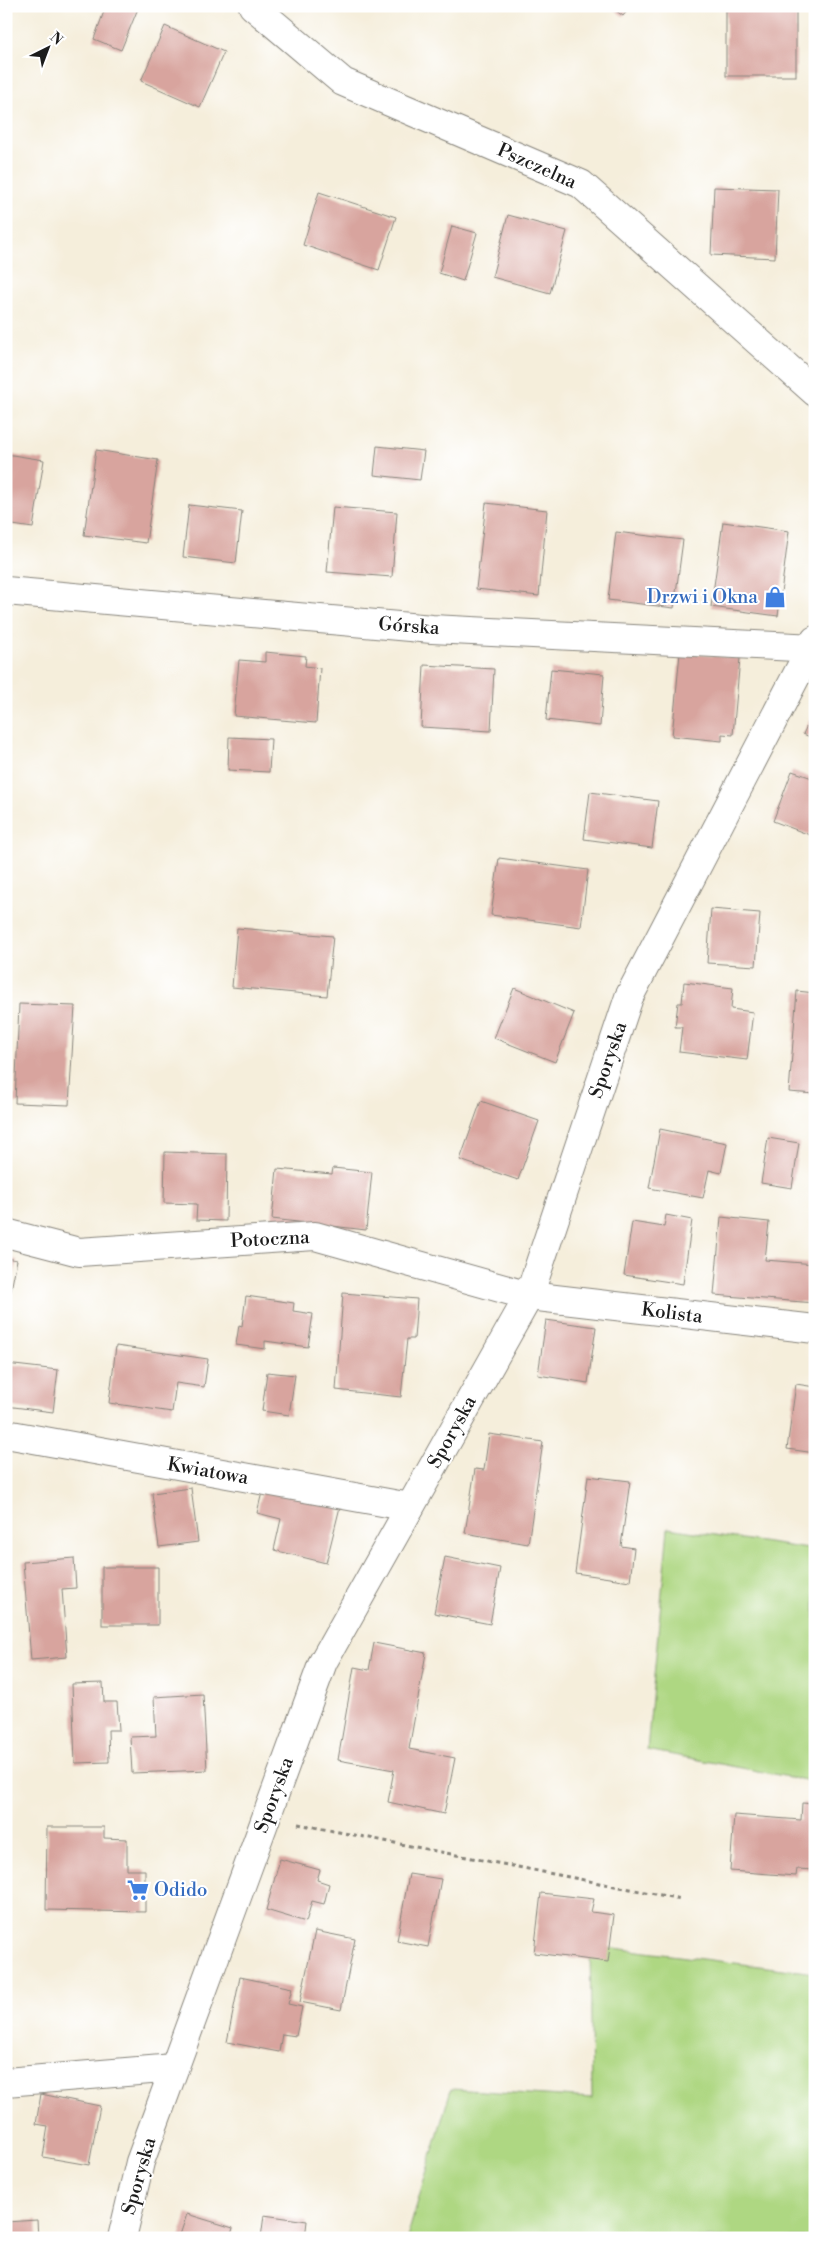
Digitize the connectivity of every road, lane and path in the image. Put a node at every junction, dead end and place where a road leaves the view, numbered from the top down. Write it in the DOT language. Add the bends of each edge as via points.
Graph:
graph roads {
  1 [pos="253,6"];
  2 [pos="815,392"];
  3 [pos="6,591"];
  4 [pos="814,645"];
  5 [pos="6,1233"];
  6 [pos="529,1296"];
  7 [pos="815,1330"];
  8 [pos="6,1434"];
  9 [pos="410,1507"];
  10 [pos="266,1818"];
  11 [pos="681,1899"];
  12 [pos="174,2068"];
  13 [pos="6,2082"];
  14 [pos="122,2238"];
  1 -- 2 [label="street, Pszczelna" via="343,82 581,184"];
  3 -- 4 [label="street, Górska" via="432,629"];
  4 -- 6 [label="street, Sporyska" via="629,998"];
  5 -- 6 [label="street, Potoczna" via="79,1252 315,1236"];
  6 -- 7 [label="street, Kolista"];
  6 -- 9 [label="street, Sporyska"];
  8 -- 9 [label="street, Kwiatowa"];
  9 -- 10 [label="street, Sporyska" via="323,1662"];
  10 -- 11 [label="path"];
  10 -- 12 [label="street, Sporyska"];
  12 -- 13 [label="street"];
  12 -- 14 [label="street, Sporyska" via="140,2162"];
}
